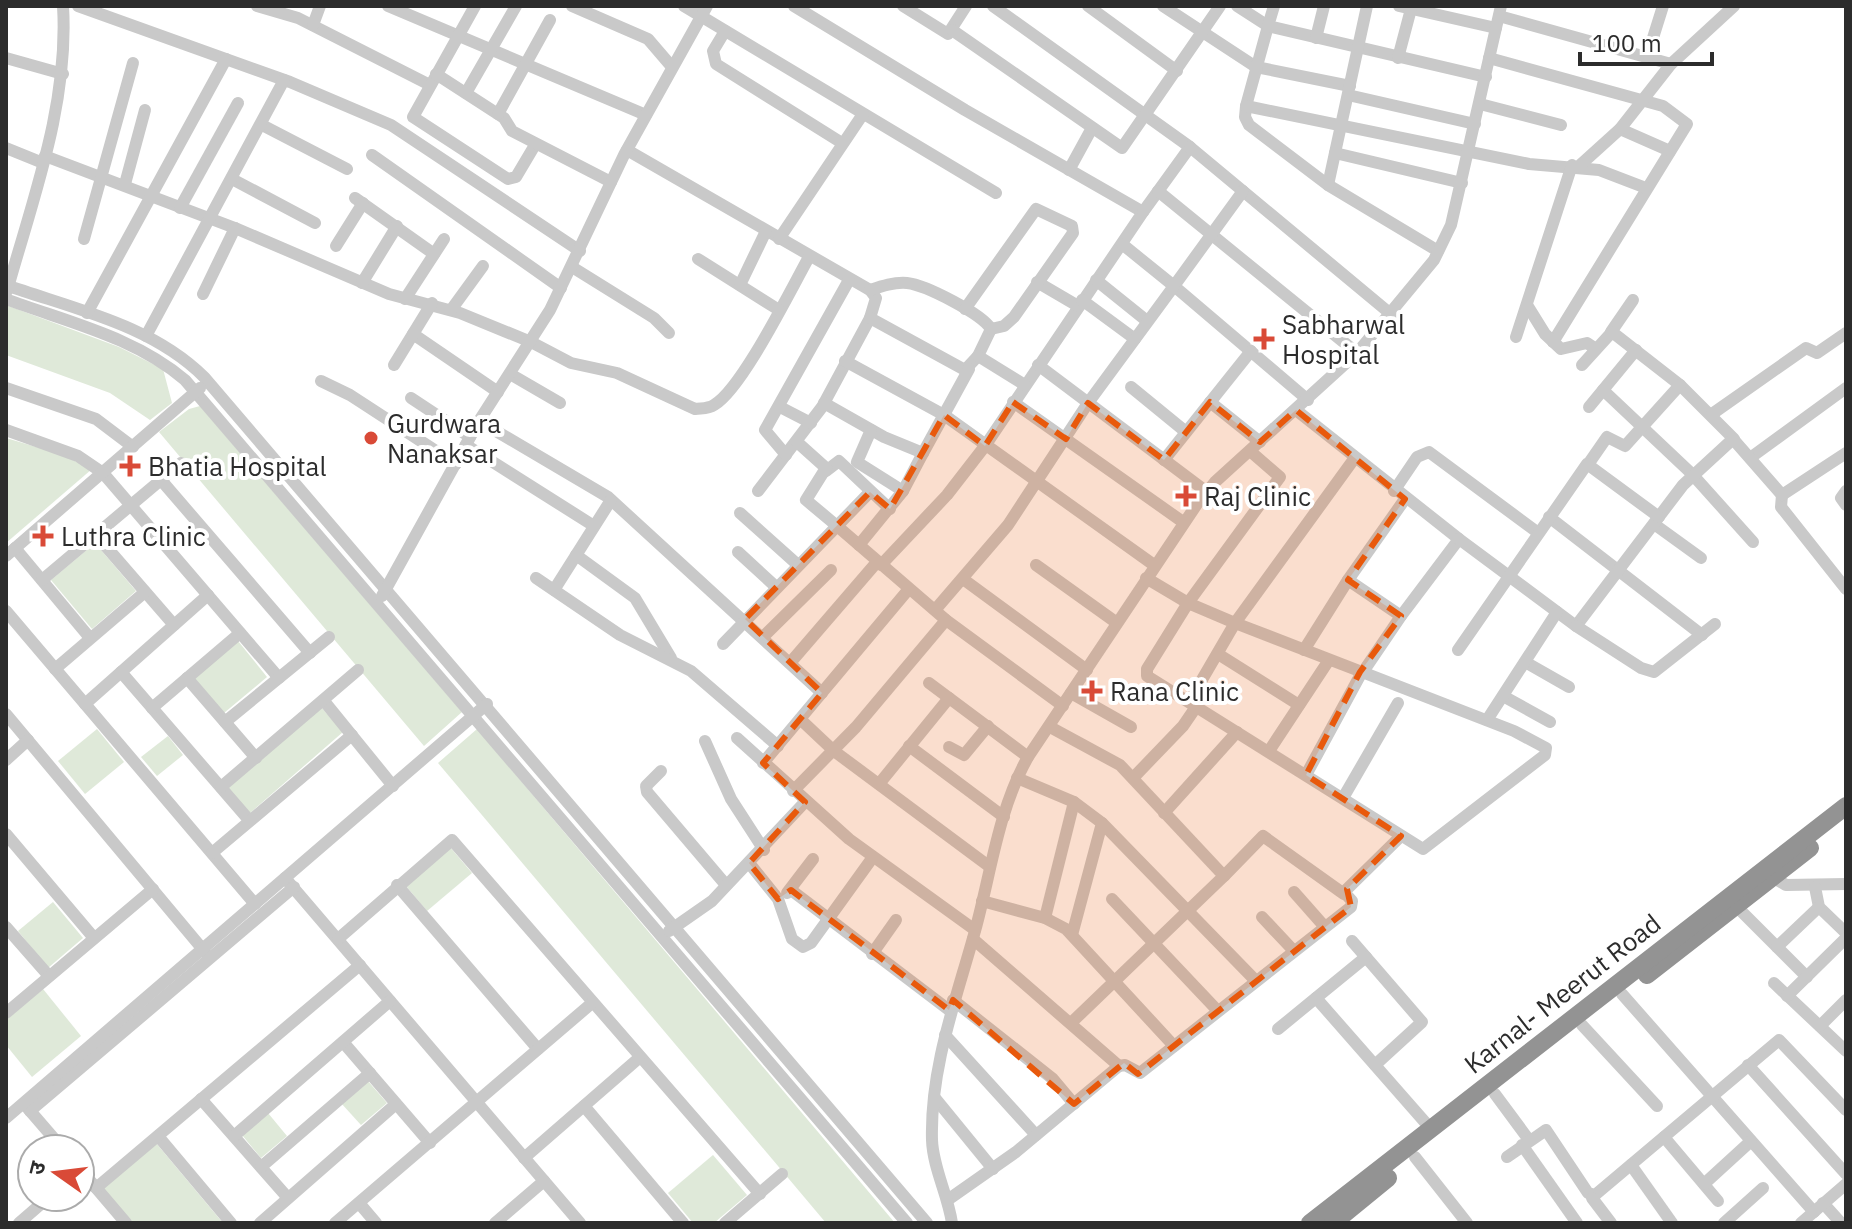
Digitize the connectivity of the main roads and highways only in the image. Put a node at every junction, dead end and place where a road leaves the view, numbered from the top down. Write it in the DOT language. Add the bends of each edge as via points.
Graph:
graph roads {
  1 [pos="1846,806"];
  2 [pos="1846,818"];
  3 [pos="1768,874"];
  4 [pos="1310,1223"];
  5 [pos="1333,1223"];
  1 -- 3 [label="highway, Karnal- Meerut Road"];
  2 -- 3 [label="highway"];
  3 -- 4 [label="highway, Karnal- Meerut Road"];
  3 -- 5 [label="highway" via="1737,907"];
}
